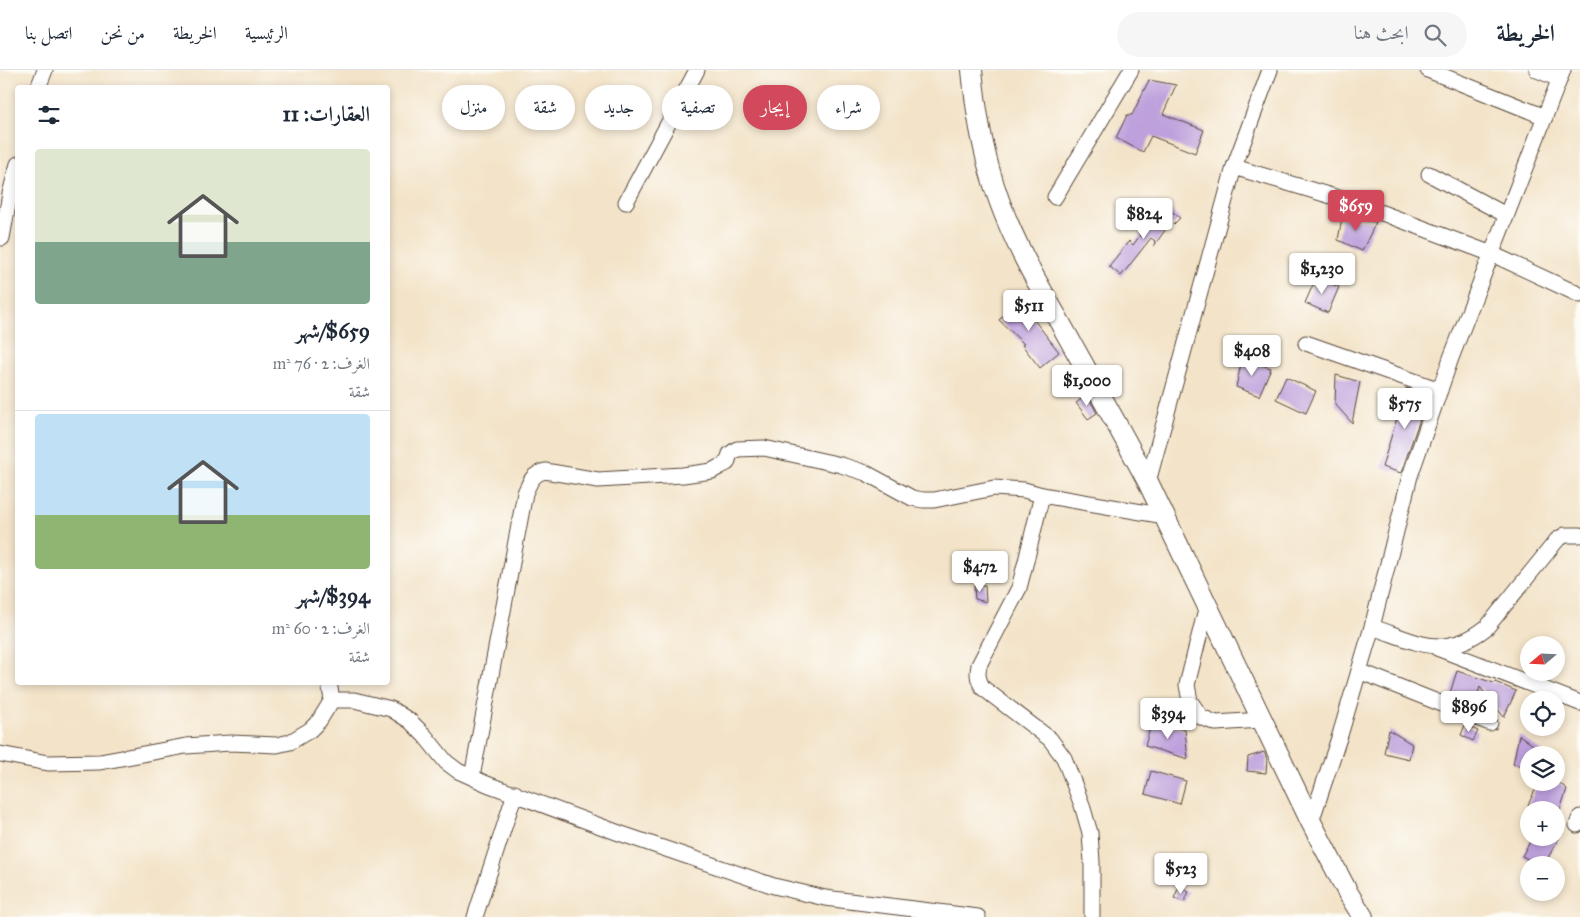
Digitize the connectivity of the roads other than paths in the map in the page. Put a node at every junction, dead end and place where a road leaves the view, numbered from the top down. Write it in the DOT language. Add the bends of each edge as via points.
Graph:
graph roads {
  1 [pos="45,70"];
  2 [pos="697,70"];
  3 [pos="972,70"];
  4 [pos="1131,70"];
  5 [pos="1270,70"];
  6 [pos="1428,70"];
  7 [pos="1538,70"];
  8 [pos="1561,75"];
  9 [pos="39,85"];
  10 [pos="1545,117"];
  11 [pos="1234,167"];
  12 [pos="1429,174"];
  13 [pos="15,178"];
  14 [pos="1054,197"];
  15 [pos="626,202"];
  16 [pos="1506,215"];
  17 [pos="2,238"];
  18 [pos="1492,254"];
  19 [pos="1580,296"];
  20 [pos="1306,343"];
  21 [pos="1440,390"];
  22 [pos="1148,482"];
  23 [pos="1042,495"];
  24 [pos="1165,516"];
  25 [pos="1580,535"];
  26 [pos="1206,605"];
  27 [pos="1372,627"];
  28 [pos="1434,647"];
  29 [pos="1359,671"];
  30 [pos="330,685"];
  31 [pos="332,700"];
  32 [pos="1580,703"];
  33 [pos="1261,720"];
  34 [pos="1490,723"];
  35 [pos="0,754"];
  36 [pos="472,778"];
  37 [pos="515,793"];
  38 [pos="1311,822"];
  39 [pos="474,917"];
  40 [pos="978,917"];
  41 [pos="1092,917"];
  42 [pos="1363,917"];
  1 -- 9 [label="street"];
  2 -- 15 [label="street"];
  3 -- 22 [label="main road" via="979,125 998,199 1043,292"];
  4 -- 14 [label="street"];
  5 -- 11 [label="street"];
  6 -- 10 [label="street"];
  7 -- 8 [label="street"];
  8 -- 10 [label="street"];
  10 -- 16 [label="street"];
  11 -- 18 [label="street" via="1358,204"];
  11 -- 22 [label="street"];
  12 -- 16 [label="street"];
  13 -- 17 [label="street"];
  16 -- 18 [label="street"];
  18 -- 19 [label="street"];
  18 -- 21 [label="street"];
  20 -- 21 [label="street"];
  21 -- 27 [label="street" via="1410,476"];
  22 -- 24 [label="main road"];
  23 -- 24 [label="street"];
  23 -- 36 [label="street" via="994,488 923,500 912,498 866,473 841,464 764,448 737,449 726,463 712,471 683,475 598,480 545,471 536,473 525,493"];
  23 -- 41 [label="street" via="1018,588 979,665 978,674 983,688 1050,739 1064,758 1090,833"];
  24 -- 26 [label="main road"];
  25 -- 28 [label="street" via="1565,535 1557,540 1487,627 1472,638"];
  26 -- 33 [label="main road"];
  26 -- 33 [label="street" via="1187,685 1190,701 1201,717 1216,723"];
  27 -- 28 [label="street"];
  27 -- 29 [label="street"];
  28 -- 32 [label="street"];
  29 -- 34 [label="street"];
  29 -- 38 [label="street"];
  30 -- 31 [label="street"];
  31 -- 35 [label="street" via="310,730 290,742 277,745 230,743 186,746 100,762 48,763"];
  31 -- 36 [label="street" via="354,700 391,709 410,721 446,762"];
  33 -- 38 [label="main road"];
  36 -- 37 [label="street"];
  37 -- 39 [label="street"];
  37 -- 40 [label="street" via="619,833 774,886 825,898"];
  38 -- 42 [label="main road"];
}
